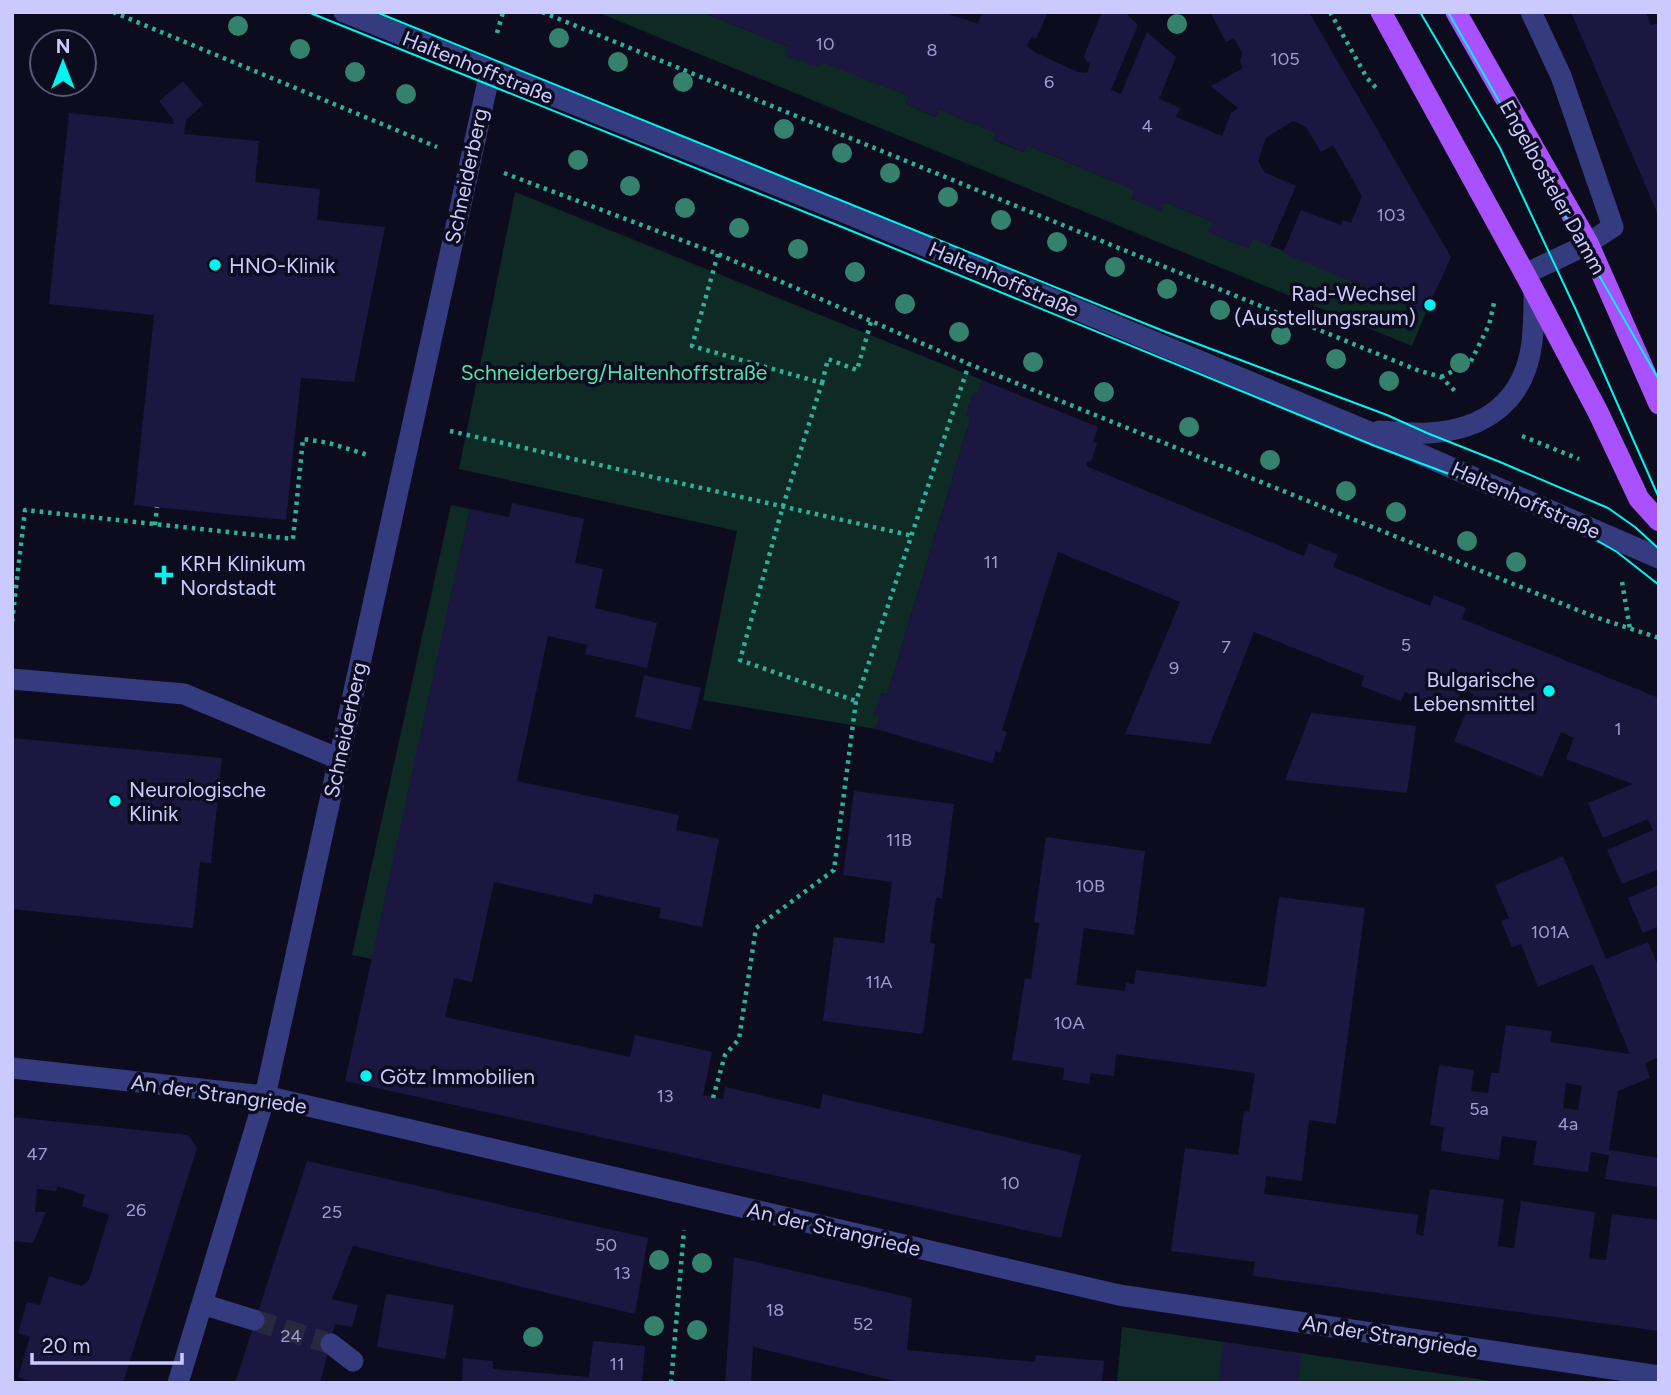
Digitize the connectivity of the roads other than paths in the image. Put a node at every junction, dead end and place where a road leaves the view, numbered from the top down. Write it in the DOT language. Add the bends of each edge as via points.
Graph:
graph roads {
  1 [pos="344,12"];
  2 [pos="1381,12"];
  3 [pos="1456,12"];
  4 [pos="1531,12"];
  5 [pos="489,72"];
  6 [pos="1588,243"];
  7 [pos="1525,274"];
  8 [pos="1534,294"];
  9 [pos="1659,404"];
  10 [pos="1367,431"];
  11 [pos="1659,520"];
  12 [pos="1659,558"];
  13 [pos="12,679"];
  14 [pos="339,759"];
  15 [pos="12,1068"];
  16 [pos="265,1096"];
  17 [pos="202,1304"];
  18 [pos="254,1320"];
  19 [pos="331,1344"];
  20 [pos="353,1362"];
  21 [pos="1659,1376"];
  22 [pos="178,1383"];
  1 -- 5 [label="street, Haltenhoffstraße"];
  2 -- 7 [label="main road"];
  3 -- 6 [label="main road, Engelbosteler Damm"];
  4 -- 6 [label="street" via="1560,76 1613,227"];
  5 -- 10 [label="street, Haltenhoffstraße" via="846,213"];
  5 -- 14 [label="street, Schneiderberg"];
  6 -- 7 [label="street"];
  6 -- 9 [label="main road, Engelbosteler Damm"];
  7 -- 8 [label="main road"];
  8 -- 10 [label="street" via="1532,345 1510,401 1485,419 1447,431"];
  8 -- 11 [label="main road" via="1639,499"];
  10 -- 12 [label="street, Haltenhoffstraße"];
  13 -- 14 [label="street" via="184,694"];
  14 -- 16 [label="street, Schneiderberg"];
  15 -- 16 [label="street, An der Strangriede"];
  16 -- 17 [label="street, Schneiderberg"];
  16 -- 21 [label="street, An der Strangriede" via="1119,1295"];
  17 -- 18 [label="street"];
  17 -- 22 [label="street, Schneiderberg"];
  19 -- 20 [label="street"];
}
